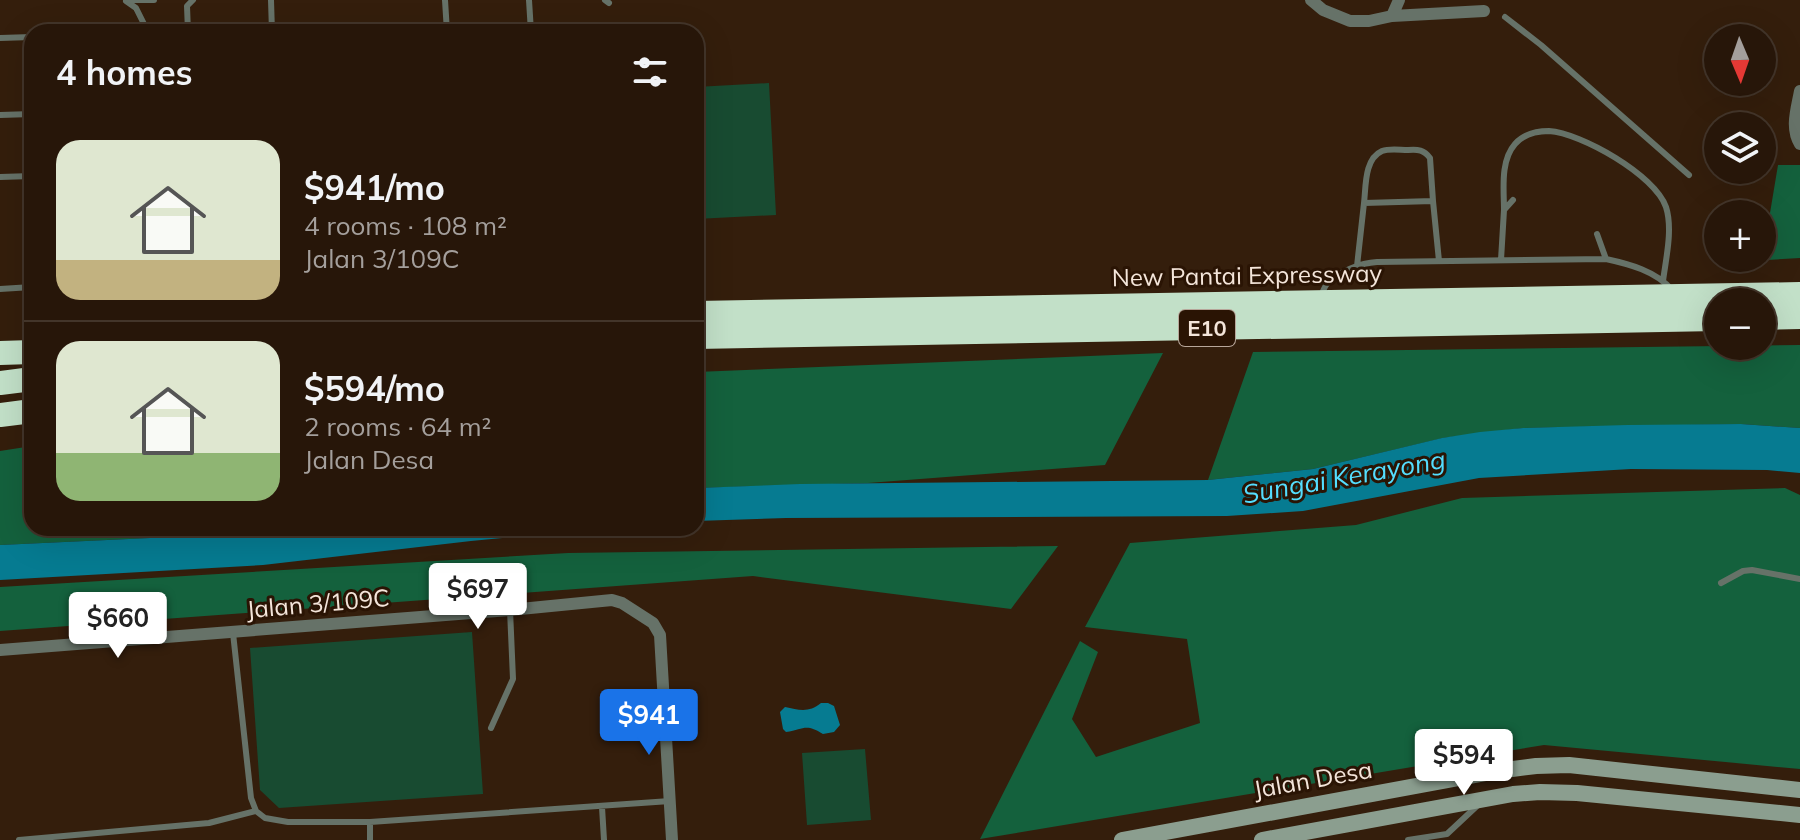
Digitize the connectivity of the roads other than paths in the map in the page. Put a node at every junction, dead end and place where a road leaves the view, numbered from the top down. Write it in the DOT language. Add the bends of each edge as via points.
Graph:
graph roads {
  1 [pos="154,0"];
  2 [pos="193,0"];
  3 [pos="271,0"];
  4 [pos="445,0"];
  5 [pos="529,0"];
  6 [pos="1311,0"];
  7 [pos="1399,0"];
  8 [pos="126,1"];
  9 [pos="1484,11"];
  10 [pos="1392,16"];
  11 [pos="1505,17"];
  12 [pos="144,24"];
  13 [pos="188,24"];
  14 [pos="272,24"];
  15 [pos="446,24"];
  16 [pos="530,24"];
  17 [pos="24,37"];
  18 [pos="0,38"];
  19 [pos="1800,91"];
  20 [pos="24,114"];
  21 [pos="0,115"];
  22 [pos="1800,144"];
  23 [pos="1689,175"];
  24 [pos="24,176"];
  25 [pos="0,177"];
  26 [pos="1513,200"];
  27 [pos="1433,201"];
  28 [pos="1364,203"];
  29 [pos="1504,210"];
  30 [pos="1597,234"];
  31 [pos="1606,259"];
  32 [pos="1501,260"];
  33 [pos="1439,261"];
  34 [pos="1357,266"];
  35 [pos="24,288"];
  36 [pos="1670,288"];
  37 [pos="0,289"];
  38 [pos="1800,294"];
  39 [pos="1317,302"];
  40 [pos="704,313"];
  41 [pos="1800,317"];
  42 [pos="1776,318"];
  43 [pos="1704,319"];
  44 [pos="704,337"];
  45 [pos="24,352"];
  46 [pos="0,353"];
  47 [pos="24,380"];
  48 [pos="0,383"];
  49 [pos="24,412"];
  50 [pos="0,415"];
  51 [pos="1800,579"];
  52 [pos="1721,583"];
  53 [pos="510,610"];
  54 [pos="233,633"];
  55 [pos="0,650"];
  56 [pos="491,728"];
  57 [pos="1800,788"];
  58 [pos="1483,800"];
  59 [pos="670,801"];
  60 [pos="602,807"];
  61 [pos="256,811"];
  62 [pos="1800,815"];
  63 [pos="370,822"];
  64 [pos="19,840"];
  65 [pos="370,840"];
  66 [pos="604,840"];
  67 [pos="672,840"];
  68 [pos="1122,840"];
  69 [pos="1262,840"];
  70 [pos="1408,840"];
  1 -- 8 [label="lane"];
  2 -- 13 [label="lane" via="187,6"];
  3 -- 14 [label="lane"];
  4 -- 15 [label="lane"];
  5 -- 16 [label="lane"];
  6 -- 10 [label="street" via="1350,21"];
  7 -- 10 [label="street"];
  8 -- 12 [label="lane"];
  9 -- 10 [label="street"];
  11 -- 23 [label="lane"];
  17 -- 18 [label="lane"];
  19 -- 22 [label="street" via="1795,119"];
  20 -- 21 [label="lane"];
  24 -- 25 [label="lane"];
  26 -- 29 [label="lane"];
  27 -- 28 [label="lane"];
  27 -- 28 [label="lane" via="1430,158 1415,149 1376,156 1369,167"];
  27 -- 33 [label="lane"];
  28 -- 34 [label="lane"];
  29 -- 32 [label="lane"];
  29 -- 36 [label="lane" via="1505,161 1531,133 1550,131 1598,148 1646,181 1665,206"];
  30 -- 31 [label="lane"];
  31 -- 32 [label="lane"];
  31 -- 36 [label="lane" via="1632,265"];
  32 -- 33 [label="lane"];
  33 -- 34 [label="lane"];
  34 -- 39 [label="lane" via="1327,284"];
  35 -- 37 [label="lane"];
  36 -- 38 [label="highway, New Pantai Expressway / E10"];
  36 -- 39 [label="highway, New Pantai Expressway / E10"];
  39 -- 40 [label="highway, New Pantai Expressway / E10"];
  41 -- 42 [label="highway"];
  43 -- 44 [label="highway, E10"];
  45 -- 46 [label="highway"];
  47 -- 48 [label="highway"];
  49 -- 50 [label="highway"];
  51 -- 52 [label="lane" via="1752,570"];
  53 -- 54 [label="street, Jalan 3/109C"];
  53 -- 56 [label="lane" via="513,679"];
  53 -- 59 [label="street, Jalan 3/109C" via="612,600 653,623 660,635"];
  54 -- 55 [label="street, Jalan 3/109C"];
  54 -- 61 [label="lane"];
  57 -- 68 [label="main road, Jalan Desa" via="1536,766"];
  58 -- 62 [label="main road, Jalan Desa" via="1577,793"];
  58 -- 69 [label="main road, Jalan Desa"];
  58 -- 70 [label="lane" via="1447,834"];
  59 -- 60 [label="lane"];
  59 -- 67 [label="street, Jalan 3/109C"];
  60 -- 63 [label="lane"];
  60 -- 66 [label="lane"];
  61 -- 63 [label="lane" via="275,821"];
  61 -- 64 [label="lane" via="209,823"];
  63 -- 65 [label="lane"];
}
